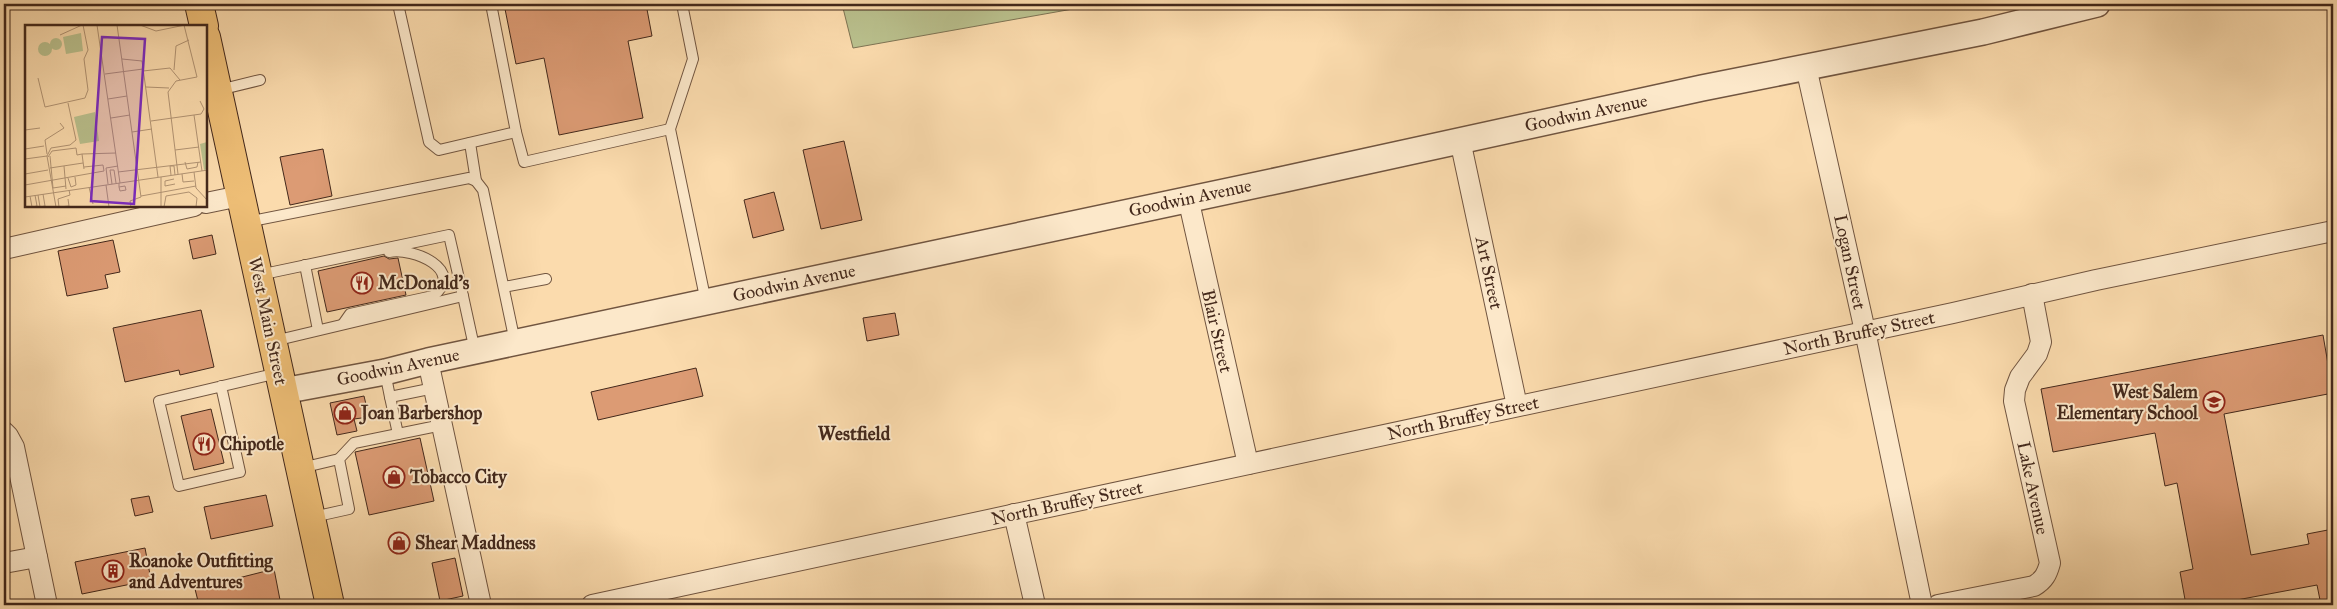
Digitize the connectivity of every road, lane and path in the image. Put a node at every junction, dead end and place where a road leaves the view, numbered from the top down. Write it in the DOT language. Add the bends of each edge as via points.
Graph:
graph roads {
  1 [pos="9,4"];
  2 [pos="199,4"];
  3 [pos="398,4"];
  4 [pos="491,4"];
  5 [pos="682,4"];
  6 [pos="2098,4"];
  7 [pos="4,6"];
  8 [pos="204,25"];
  9 [pos="208,46"];
  10 [pos="1806,67"];
  11 [pos="260,80"];
  12 [pos="218,90"];
  13 [pos="670,129"];
  14 [pos="516,132"];
  15 [pos="1460,140"];
  16 [pos="470,143"];
  17 [pos="476,181"];
  18 [pos="240,196"];
  19 [pos="1188,198"];
  20 [pos="208,203"];
  21 [pos="185,208"];
  22 [pos="246,222"];
  23 [pos="2333,231"];
  24 [pos="4,249"];
  25 [pos="319,262"];
  26 [pos="305,265"];
  27 [pos="258,275"];
  28 [pos="546,279"];
  29 [pos="504,287"];
  30 [pos="2032,294"];
  31 [pos="463,296"];
  32 [pos="706,302"];
  33 [pos="343,324"];
  34 [pos="318,330"];
  35 [pos="1864,331"];
  36 [pos="273,341"];
  37 [pos="516,342"];
  38 [pos="475,351"];
  39 [pos="428,360"];
  40 [pos="386,372"];
  41 [pos="281,382"];
  42 [pos="221,386"];
  43 [pos="434,388"];
  44 [pos="390,397"];
  45 [pos="1517,406"];
  46 [pos="442,425"];
  47 [pos="4,432"];
  48 [pos="398,434"];
  49 [pos="339,459"];
  50 [pos="1248,464"];
  51 [pos="299,468"];
  52 [pos="1014,514"];
  53 [pos="310,517"];
  54 [pos="37,557"];
  55 [pos="4,563"];
  56 [pos="47,605"];
  57 [pos="330,605"];
  58 [pos="481,605"];
  59 [pos="592,605"];
  60 [pos="1035,605"];
  61 [pos="1922,605"];
  62 [pos="1938,605"];
  1 -- 7 [label="lane"];
  2 -- 8 [label="main road"];
  3 -- 16 [label="lane" via="429,142 439,150"];
  4 -- 14 [label="lane"];
  5 -- 13 [label="lane" via="693,59"];
  6 -- 10 [label="street, Goodwin Avenue" via="1983,32"];
  9 -- 12 [label="main road, West Main Street"];
  10 -- 15 [label="street, Goodwin Avenue"];
  10 -- 35 [label="street, Logan Street"];
  11 -- 12 [label="lane"];
  12 -- 18 [label="main road, West Main Street"];
  13 -- 14 [label="lane" via="524,162"];
  13 -- 32 [label="lane"];
  14 -- 16 [label="lane"];
  15 -- 19 [label="street, Goodwin Avenue"];
  15 -- 45 [label="street, Art Street"];
  16 -- 17 [label="lane"];
  17 -- 22 [label="lane" via="468,178 435,183"];
  17 -- 29 [label="lane" via="483,190"];
  18 -- 20 [label="street"];
  18 -- 22 [label="main road, West Main Street"];
  19 -- 32 [label="street, Goodwin Avenue"];
  19 -- 50 [label="street, Blair Street"];
  21 -- 24 [label="street"];
  22 -- 27 [label="main road, West Main Street"];
  23 -- 30 [label="street, North Bruffey Street"];
  25 -- 26 [label="lane"];
  25 -- 31 [label="lane" via="448,235"];
  25 -- 33 [label="lane" via="333,265 397,251 435,262 441,271 440,291 433,296 350,314"];
  26 -- 27 [label="lane"];
  26 -- 34 [label="lane"];
  27 -- 36 [label="main road, West Main Street"];
  28 -- 29 [label="lane"];
  29 -- 37 [label="lane"];
  30 -- 35 [label="street, North Bruffey Street"];
  30 -- 62 [label="street, Lake Avenue" via="2041,342 2037,354 2020,377 2014,401 2050,563 2048,573 2034,586"];
  31 -- 33 [label="lane"];
  31 -- 38 [label="lane"];
  32 -- 37 [label="street, Goodwin Avenue"];
  33 -- 34 [label="lane"];
  34 -- 36 [label="lane"];
  35 -- 45 [label="street, North Bruffey Street"];
  35 -- 61 [label="street, Logan Street"];
  36 -- 41 [label="main road, West Main Street"];
  37 -- 38 [label="street, Goodwin Avenue"];
  38 -- 39 [label="street, Goodwin Avenue"];
  39 -- 40 [label="street, Goodwin Avenue"];
  39 -- 43 [label="street"];
  40 -- 41 [label="street, Goodwin Avenue"];
  40 -- 44 [label="lane"];
  41 -- 42 [label="lane"];
  41 -- 51 [label="main road, West Main Street"];
  42 -- 42 [label="lane" via="159,401 179,486 240,472"];
  43 -- 44 [label="lane"];
  43 -- 46 [label="street"];
  44 -- 48 [label="lane"];
  45 -- 50 [label="street, North Bruffey Street"];
  46 -- 48 [label="lane"];
  46 -- 58 [label="street"];
  47 -- 54 [label="street" via="14,447"];
  48 -- 49 [label="lane" via="354,443"];
  49 -- 51 [label="lane"];
  49 -- 53 [label="lane" via="349,509"];
  50 -- 52 [label="street, North Bruffey Street"];
  51 -- 53 [label="main road, West Main Street"];
  52 -- 59 [label="street, North Bruffey Street"];
  52 -- 60 [label="street"];
  53 -- 57 [label="main road, West Main Street"];
  54 -- 55 [label="street"];
  54 -- 56 [label="street"];
}
